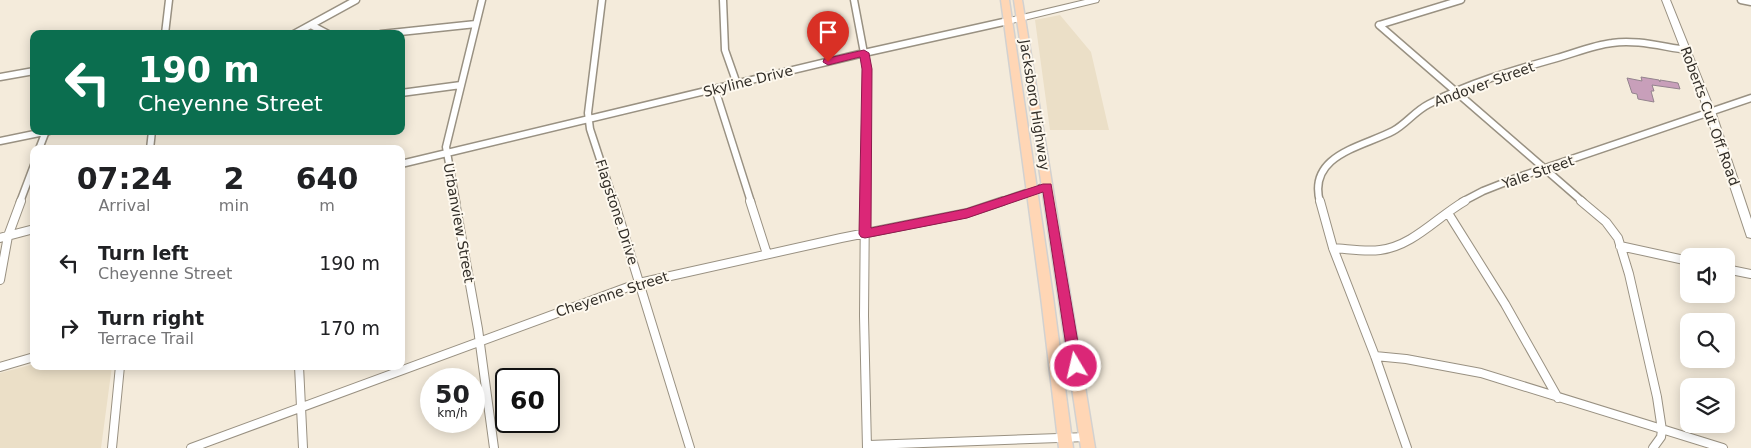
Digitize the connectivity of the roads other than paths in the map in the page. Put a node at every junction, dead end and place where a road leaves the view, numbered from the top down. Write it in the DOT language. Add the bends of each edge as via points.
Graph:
graph roads {
  1 [pos="169,0"];
  2 [pos="356,0"];
  3 [pos="482,0"];
  4 [pos="602,0"];
  5 [pos="723,0"];
  6 [pos="854,0"];
  7 [pos="1005,0"];
  8 [pos="1018,0"];
  9 [pos="1095,0"];
  10 [pos="1462,0"];
  11 [pos="1666,0"];
  12 [pos="1741,0"];
  13 [pos="1751,2"];
  14 [pos="1021,18"];
  15 [pos="1008,21"];
  16 [pos="476,24"];
  17 [pos="311,25"];
  18 [pos="165,30"];
  19 [pos="302,30"];
  20 [pos="320,30"];
  21 [pos="405,32"];
  22 [pos="1687,50"];
  23 [pos="864,53"];
  24 [pos="30,71"];
  25 [pos="0,77"];
  26 [pos="737,84"];
  27 [pos="461,85"];
  28 [pos="715,89"];
  29 [pos="405,92"];
  30 [pos="1455,92"];
  31 [pos="1751,98"];
  32 [pos="1711,114"];
  33 [pos="589,120"];
  34 [pos="31,135"];
  35 [pos="0,141"];
  36 [pos="446,154"];
  37 [pos="405,163"];
  38 [pos="1544,169"];
  39 [pos="30,176"];
  40 [pos="1047,186"];
  41 [pos="1032,192"];
  42 [pos="1448,213"];
  43 [pos="30,231"];
  44 [pos="865,234"];
  45 [pos="1751,234"];
  46 [pos="8,236"];
  47 [pos="0,238"];
  48 [pos="1332,248"];
  49 [pos="1621,248"];
  50 [pos="767,254"];
  51 [pos="1680,259"];
  52 [pos="1735,271"];
  53 [pos="1751,274"];
  54 [pos="0,280"];
  55 [pos="639,283"];
  56 [pos="1045,283"];
  57 [pos="1062,283"];
  58 [pos="479,341"];
  59 [pos="1376,356"];
  60 [pos="30,358"];
  61 [pos="0,367"];
  62 [pos="405,368"];
  63 [pos="120,370"];
  64 [pos="299,370"];
  65 [pos="401,370"];
  66 [pos="1558,398"];
  67 [pos="301,407"];
  68 [pos="1662,430"];
  69 [pos="1065,442"];
  70 [pos="1088,442"];
  71 [pos="868,446"];
  72 [pos="112,448"];
  73 [pos="191,448"];
  74 [pos="303,448"];
  75 [pos="494,448"];
  76 [pos="690,448"];
  77 [pos="1407,448"];
  78 [pos="1653,448"];
  79 [pos="1722,448"];
  1 -- 18 [label="street"];
  2 -- 17 [label="street"];
  3 -- 16 [label="street, Urbanview Street"];
  4 -- 33 [label="street, Flagstone Drive"];
  5 -- 26 [label="street" via="725,50"];
  6 -- 23 [label="street"];
  7 -- 15 [label="main road, Jacksboro Highway"];
  8 -- 14 [label="main road, Jacksboro Highway"];
  9 -- 14 [label="street, Skyline Drive"];
  10 -- 30 [label="street" via="1379,25"];
  11 -- 22 [label="street, Roberts Cut Off Road"];
  12 -- 13 [label="street"];
  14 -- 15 [label="street, Skyline Drive"];
  14 -- 40 [label="main road, Jacksboro Highway"];
  15 -- 23 [label="street, Skyline Drive"];
  15 -- 41 [label="main road, Jacksboro Highway"];
  16 -- 21 [label="street"];
  16 -- 27 [label="street, Urbanview Street"];
  17 -- 19 [label="street"];
  17 -- 20 [label="street"];
  22 -- 30 [label="street, Andover Street" via="1624,41"];
  22 -- 32 [label="street, Roberts Cut Off Road"];
  23 -- 26 [label="street, Skyline Drive"];
  23 -- 44 [label="street" via="867,69"];
  24 -- 25 [label="street"];
  26 -- 28 [label="street, Skyline Drive"];
  27 -- 29 [label="street"];
  27 -- 36 [label="street, Urbanview Street"];
  28 -- 33 [label="street, Skyline Drive"];
  28 -- 50 [label="street"];
  30 -- 38 [label="street"];
  30 -- 48 [label="street, Andover Street" via="1424,106 1393,131 1339,155 1322,172 1317,190"];
  31 -- 32 [label="street, Yale Street"];
  32 -- 38 [label="street, Yale Street"];
  32 -- 45 [label="street, Roberts Cut Off Road"];
  33 -- 36 [label="street, Skyline Drive"];
  33 -- 55 [label="street, Flagstone Drive"];
  34 -- 35 [label="street"];
  36 -- 37 [label="street, Skyline Drive"];
  36 -- 58 [label="street, Urbanview Street"];
  38 -- 42 [label="street, Yale Street" via="1480,192"];
  38 -- 49 [label="street" via="1606,222"];
  39 -- 46 [label="street"];
  40 -- 41 [label="street, Cheyenne Street"];
  40 -- 57 [label="main road, Jacksboro Highway"];
  41 -- 44 [label="street, Cheyenne Street" via="967,213"];
  41 -- 56 [label="main road, Jacksboro Highway"];
  42 -- 48 [label="street, Yale Street" via="1392,248"];
  42 -- 66 [label="street" via="1527,338"];
  43 -- 46 [label="street"];
  44 -- 50 [label="street, Cheyenne Street"];
  44 -- 71 [label="street"];
  46 -- 47 [label="street"];
  46 -- 54 [label="street"];
  48 -- 59 [label="street, Andover Street"];
  49 -- 51 [label="street"];
  49 -- 68 [label="street" via="1658,397"];
  50 -- 55 [label="street, Cheyenne Street"];
  52 -- 53 [label="street"];
  55 -- 58 [label="street, Cheyenne Street"];
  55 -- 76 [label="street, Flagstone Drive"];
  56 -- 57 [label="main road"];
  56 -- 69 [label="main road, Jacksboro Highway"];
  57 -- 70 [label="main road, Jacksboro Highway"];
  58 -- 62 [label="street, Cheyenne Street"];
  58 -- 75 [label="street, Urbanview Street"];
  59 -- 66 [label="street" via="1482,373"];
  59 -- 77 [label="street, Andover Street"];
  60 -- 61 [label="street"];
  63 -- 72 [label="street"];
  64 -- 67 [label="street"];
  65 -- 67 [label="street, Cheyenne Street"];
  66 -- 68 [label="street"];
  67 -- 73 [label="street, Cheyenne Street"];
  67 -- 74 [label="street"];
  68 -- 78 [label="street"];
  68 -- 79 [label="street"];
  69 -- 70 [label="street"];
  69 -- 71 [label="street" via="1049,437"];
}
